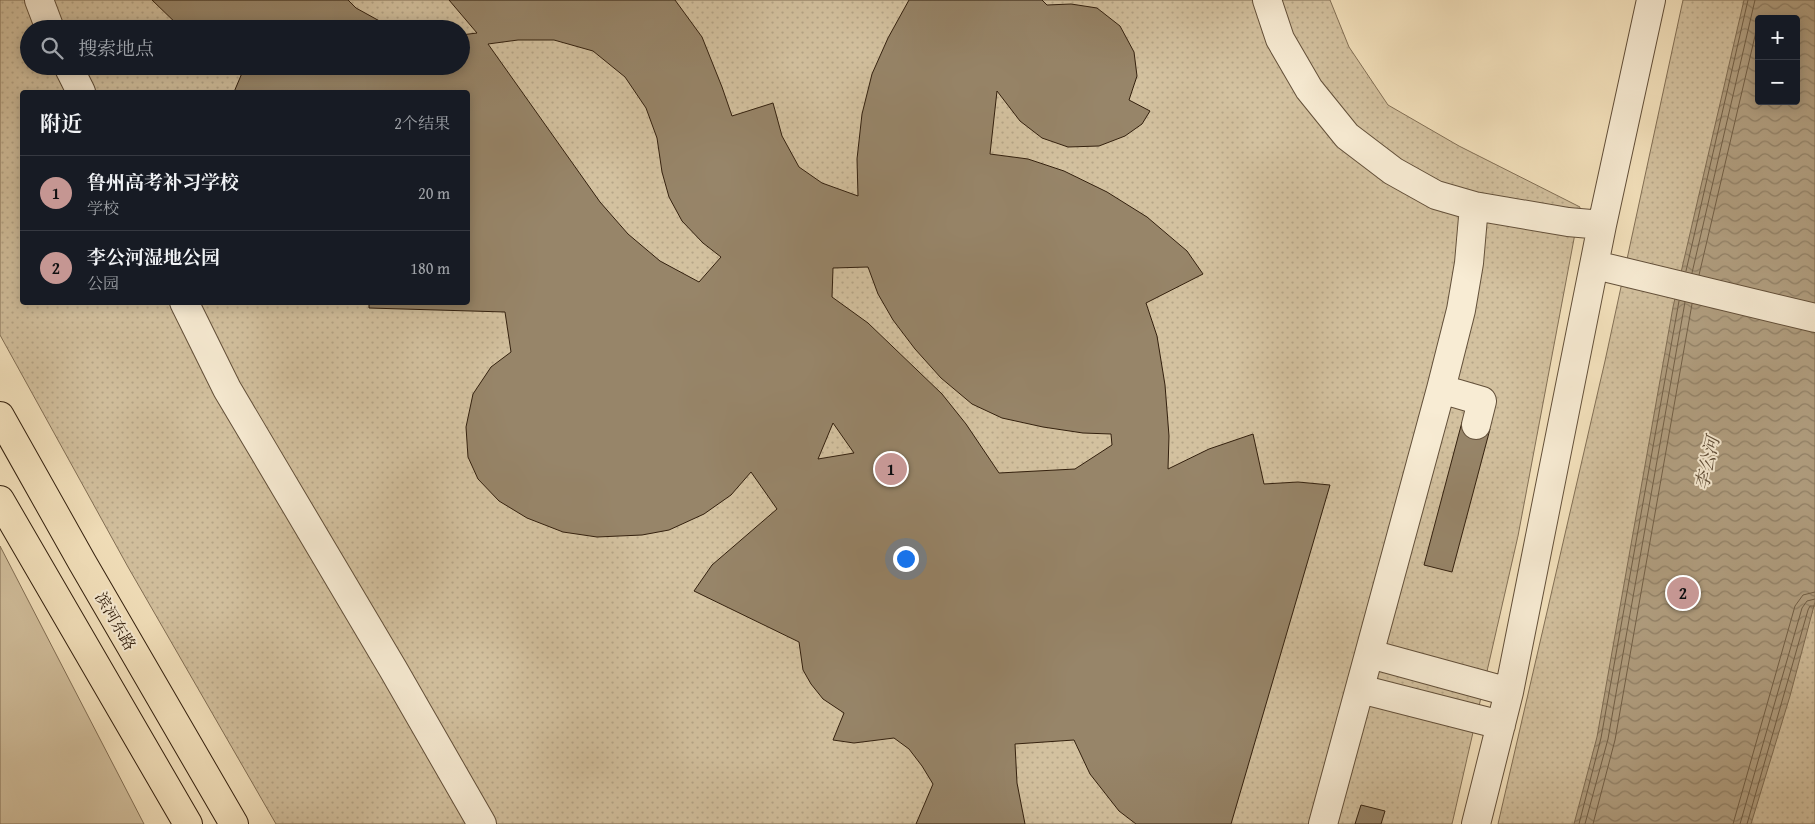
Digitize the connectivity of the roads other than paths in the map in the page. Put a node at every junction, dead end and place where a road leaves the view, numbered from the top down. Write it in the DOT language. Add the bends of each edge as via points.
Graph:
graph roads {
  1 [pos="39,0"];
  2 [pos="1267,0"];
  3 [pos="1651,0"];
  4 [pos="47,20"];
  5 [pos="72,75"];
  6 [pos="80,90"];
  7 [pos="1474,206"];
  8 [pos="1602,225"];
  9 [pos="1595,265"];
  10 [pos="185,305"];
  11 [pos="1815,318"];
  12 [pos="1441,389"];
  13 [pos="0,416"];
  14 [pos="1476,425"];
  15 [pos="0,500"];
  16 [pos="1370,654"];
  17 [pos="1360,689"];
  18 [pos="1509,692"];
  19 [pos="1501,725"];
  20 [pos="188,824"];
  21 [pos="234,824"];
  22 [pos="482,824"];
  23 [pos="1323,824"];
  24 [pos="1476,824"];
  1 -- 4 [label="street"];
  2 -- 7 [label="street" via="1280,39 1309,89 1347,136 1393,171 1436,195"];
  3 -- 8 [label="street"];
  5 -- 6 [label="street"];
  7 -- 8 [label="street"];
  7 -- 12 [label="street" via="1470,263"];
  8 -- 9 [label="street"];
  9 -- 11 [label="street"];
  9 -- 18 [label="street"];
  10 -- 22 [label="street" via="227,389"];
  12 -- 14 [label="street" via="1482,401"];
  12 -- 16 [label="street"];
  13 -- 21 [label="main road, 滨河东路"];
  15 -- 20 [label="main road"];
  16 -- 17 [label="street"];
  16 -- 18 [label="street"];
  17 -- 19 [label="street"];
  17 -- 23 [label="street"];
  18 -- 19 [label="street"];
  19 -- 24 [label="street"];
}
